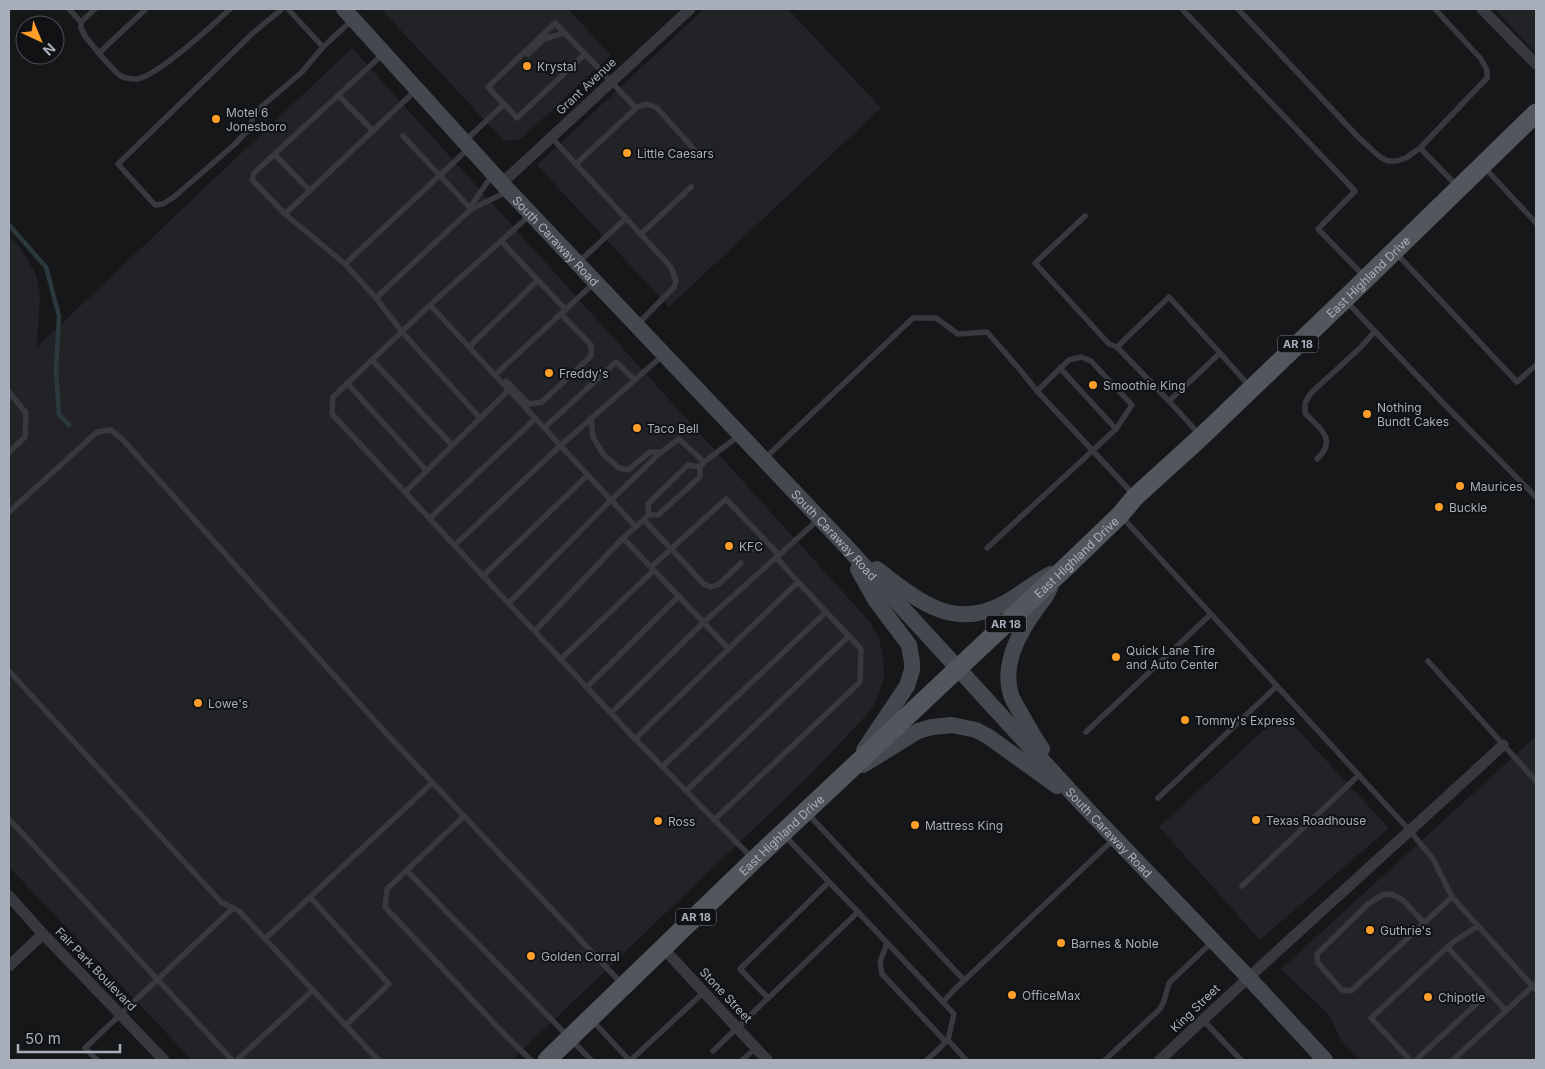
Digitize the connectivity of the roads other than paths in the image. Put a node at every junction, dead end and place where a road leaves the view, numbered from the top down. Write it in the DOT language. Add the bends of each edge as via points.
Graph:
graph roads {
  1 [pos="69,9"];
  2 [pos="95,9"];
  3 [pos="146,9"];
  4 [pos="230,9"];
  5 [pos="282,9"];
  6 [pos="288,9"];
  7 [pos="690,9"];
  8 [pos="1182,9"];
  9 [pos="1238,9"];
  10 [pos="1435,9"];
  11 [pos="1482,9"];
  12 [pos="349,14"];
  13 [pos="81,22"];
  14 [pos="564,33"];
  15 [pos="322,47"];
  16 [pos="99,53"];
  17 [pos="384,53"];
  18 [pos="584,54"];
  19 [pos="1536,64"];
  20 [pos="611,82"];
  21 [pos="417,89"];
  22 [pos="494,94"];
  23 [pos="338,95"];
  24 [pos="504,104"];
  25 [pos="636,108"];
  26 [pos="1536,113"];
  27 [pos="373,131"];
  28 [pos="404,136"];
  29 [pos="551,137"];
  30 [pos="467,145"];
  31 [pos="1420,148"];
  32 [pos="275,155"];
  33 [pos="699,155"];
  34 [pos="576,164"];
  35 [pos="1483,165"];
  36 [pos="440,175"];
  37 [pos="501,183"];
  38 [pos="691,187"];
  39 [pos="1460,188"];
  40 [pos="310,190"];
  41 [pos="471,209"];
  42 [pos="284,214"];
  43 [pos="531,214"];
  44 [pos="1086,216"];
  45 [pos="626,218"];
  46 [pos="1536,223"];
  47 [pos="641,234"];
  48 [pos="501,241"];
  49 [pos="1395,251"];
  50 [pos="578,263"];
  51 [pos="345,264"];
  52 [pos="1366,279"];
  53 [pos="538,280"];
  54 [pos="596,282"];
  55 [pos="376,298"];
  56 [pos="1345,300"];
  57 [pos="430,305"];
  58 [pos="563,312"];
  59 [pos="637,326"];
  60 [pos="1375,331"];
  61 [pos="402,332"];
  62 [pos="469,347"];
  63 [pos="1117,347"];
  64 [pos="664,354"];
  65 [pos="1220,354"];
  66 [pos="372,360"];
  67 [pos="1536,365"];
  68 [pos="1060,368"];
  69 [pos="496,374"];
  70 [pos="635,380"];
  71 [pos="347,383"];
  72 [pos="1251,389"];
  73 [pos="509,390"];
  74 [pos="1037,391"];
  75 [pos="9,392"];
  76 [pos="1169,401"];
  77 [pos="480,418"];
  78 [pos="535,418"];
  79 [pos="591,418"];
  80 [pos="544,428"];
  81 [pos="1116,429"];
  82 [pos="740,434"];
  83 [pos="1201,437"];
  84 [pos="452,445"];
  85 [pos="560,446"];
  86 [pos="1092,451"];
  87 [pos="9,452"];
  88 [pos="661,452"];
  89 [pos="1317,459"];
  90 [pos="764,460"];
  91 [pos="702,465"];
  92 [pos="427,471"];
  93 [pos="588,475"];
  94 [pos="405,492"];
  95 [pos="1135,497"];
  96 [pos="1536,497"];
  97 [pos="610,500"];
  98 [pos="9,512"];
  99 [pos="649,515"];
  100 [pos="1120,515"];
  101 [pos="430,518"];
  102 [pos="820,518"];
  103 [pos="644,520"];
  104 [pos="636,527"];
  105 [pos="623,538"];
  106 [pos="764,539"];
  107 [pos="843,543"];
  108 [pos="455,545"];
  109 [pos="672,548"];
  110 [pos="987,548"];
  111 [pos="754,549"];
  112 [pos="777,556"];
  113 [pos="741,563"];
  114 [pos="652,568"];
  115 [pos="1060,573"];
  116 [pos="483,576"];
  117 [pos="798,582"];
  118 [pos="679,596"];
  119 [pos="508,603"];
  120 [pos="826,612"];
  121 [pos="1211,614"];
  122 [pos="704,622"];
  123 [pos="535,631"];
  124 [pos="849,636"];
  125 [pos="728,649"];
  126 [pos="561,659"];
  127 [pos="1428,661"];
  128 [pos="959,669"];
  129 [pos="9,670"];
  130 [pos="1277,686"];
  131 [pos="587,687"];
  132 [pos="611,713"];
  133 [pos="1086,732"];
  134 [pos="635,738"];
  135 [pos="1503,744"];
  136 [pos="662,766"];
  137 [pos="847,774"];
  138 [pos="1359,775"];
  139 [pos="1536,781"];
  140 [pos="432,783"];
  141 [pos="686,791"];
  142 [pos="1158,798"];
  143 [pos="1085,807"];
  144 [pos="807,812"];
  145 [pos="464,816"];
  146 [pos="9,820"];
  147 [pos="714,820"];
  148 [pos="1410,832"];
  149 [pos="784,834"];
  150 [pos="1115,838"];
  151 [pos="754,860"];
  152 [pos="406,870"];
  153 [pos="829,882"];
  154 [pos="1242,886"];
  155 [pos="9,896"];
  156 [pos="310,897"];
  157 [pos="1452,897"];
  158 [pos="233,908"];
  159 [pos="858,912"];
  160 [pos="1424,923"];
  161 [pos="1478,926"];
  162 [pos="43,934"];
  163 [pos="265,939"];
  164 [pos="1213,940"];
  165 [pos="887,943"];
  166 [pos="663,948"];
  167 [pos="1448,948"];
  168 [pos="9,966"];
  169 [pos="1248,977"];
  170 [pos="157,980"];
  171 [pos="964,980"];
  172 [pos="624,986"];
  173 [pos="1535,986"];
  174 [pos="313,990"];
  175 [pos="704,992"];
  176 [pos="1489,992"];
  177 [pos="768,998"];
  178 [pos="943,1002"];
  179 [pos="1506,1011"];
  180 [pos="121,1014"];
  181 [pos="591,1018"];
  182 [pos="1203,1020"];
  183 [pos="346,1025"];
  184 [pos="738,1028"];
  185 [pos="570,1038"];
  186 [pos="947,1041"];
  187 [pos="756,1048"];
  188 [pos="713,1051"];
  189 [pos="1460,1055"];
  190 [pos="1236,1059"];
  191 [pos="97,1060"];
  192 [pos="164,1060"];
  193 [pos="232,1060"];
  194 [pos="237,1060"];
  195 [pos="378,1060"];
  196 [pos="531,1060"];
  197 [pos="547,1060"];
  198 [pos="591,1060"];
  199 [pos="630,1060"];
  200 [pos="742,1060"];
  201 [pos="767,1060"];
  202 [pos="927,1060"];
  203 [pos="966,1060"];
  204 [pos="1105,1060"];
  205 [pos="1160,1060"];
  206 [pos="1325,1060"];
  207 [pos="1410,1060"];
  208 [pos="1416,1060"];
  209 [pos="1453,1060"];
  210 [pos="1465,1060"];
  1 -- 13 [label="lane"];
  2 -- 13 [label="lane"];
  3 -- 16 [label="lane"];
  4 -- 16 [label="lane" via="176,55 150,74 137,79 121,76"];
  5 -- 15 [label="lane" via="253,32 118,164 155,205 164,204 174,197 235,144 250,128 254,112 302,72"];
  6 -- 15 [label="lane"];
  7 -- 20 [label="street, Grant Avenue"];
  8 -- 52 [label="lane" via="1355,191 1318,229"];
  9 -- 31 [label="lane" via="1380,157 1397,161"];
  10 -- 31 [label="lane" via="1480,59 1487,70 1487,78"];
  11 -- 19 [label="street"];
  12 -- 15 [label="lane"];
  12 -- 17 [label="main road, South Caraway Road"];
  13 -- 16 [label="lane" via="85,36"];
  14 -- 18 [label="lane"];
  14 -- 22 [label="lane" via="544,39 498,82"];
  14 -- 22 [label="lane" via="555,23 488,87"];
  17 -- 21 [label="main road, South Caraway Road"];
  17 -- 23 [label="lane"];
  18 -- 20 [label="lane"];
  18 -- 24 [label="lane" via="517,118"];
  20 -- 25 [label="lane"];
  20 -- 29 [label="street, Grant Avenue"];
  21 -- 27 [label="lane"];
  21 -- 30 [label="main road, South Caraway Road"];
  22 -- 24 [label="lane"];
  23 -- 27 [label="lane"];
  23 -- 32 [label="lane"];
  24 -- 30 [label="lane"];
  25 -- 33 [label="lane" via="644,104 657,108"];
  25 -- 34 [label="lane"];
  26 -- 35 [label="main road, East Highland Drive / AR 18"];
  27 -- 40 [label="lane"];
  28 -- 36 [label="lane"];
  29 -- 34 [label="lane"];
  29 -- 37 [label="street, Grant Avenue"];
  30 -- 36 [label="lane"];
  30 -- 37 [label="main road, South Caraway Road"];
  31 -- 39 [label="lane"];
  32 -- 40 [label="lane"];
  32 -- 42 [label="lane" via="254,173 252,180"];
  34 -- 45 [label="lane"];
  35 -- 39 [label="main road, East Highland Drive / AR 18"];
  35 -- 46 [label="lane"];
  36 -- 41 [label="lane"];
  36 -- 51 [label="lane"];
  37 -- 41 [label="lane"];
  37 -- 41 [label="lane" via="473,203"];
  37 -- 43 [label="main road, South Caraway Road"];
  38 -- 47 [label="lane"];
  39 -- 49 [label="main road, East Highland Drive / AR 18"];
  40 -- 42 [label="lane"];
  41 -- 55 [label="lane"];
  42 -- 51 [label="lane"];
  43 -- 48 [label="lane"];
  43 -- 50 [label="main road, South Caraway Road"];
  44 -- 63 [label="lane" via="1034,263 1109,344"];
  45 -- 47 [label="lane"];
  45 -- 50 [label="lane"];
  47 -- 59 [label="lane" via="671,267 676,281 671,292"];
  48 -- 53 [label="lane"];
  48 -- 57 [label="lane"];
  49 -- 52 [label="main road, East Highland Drive / AR 18"];
  49 -- 67 [label="lane" via="1517,382"];
  50 -- 54 [label="main road, South Caraway Road"];
  51 -- 55 [label="lane"];
  52 -- 56 [label="main road, East Highland Drive / AR 18"];
  53 -- 58 [label="lane"];
  53 -- 62 [label="lane"];
  54 -- 58 [label="lane"];
  54 -- 59 [label="main road, South Caraway Road"];
  55 -- 61 [label="lane"];
  56 -- 60 [label="lane"];
  56 -- 72 [label="main road, East Highland Drive / AR 18"];
  57 -- 61 [label="lane"];
  57 -- 62 [label="lane"];
  58 -- 69 [label="lane"];
  58 -- 69 [label="lane" via="591,344 591,356 542,402 529,404"];
  59 -- 64 [label="main road, South Caraway Road"];
  60 -- 89 [label="lane" via="1305,403 1305,413 1328,444"];
  60 -- 96 [label="lane"];
  61 -- 66 [label="lane"];
  61 -- 77 [label="lane"];
  62 -- 69 [label="lane"];
  63 -- 65 [label="lane" via="1169,297"];
  63 -- 76 [label="lane"];
  64 -- 70 [label="lane"];
  64 -- 82 [label="main road, South Caraway Road"];
  65 -- 72 [label="lane"];
  65 -- 76 [label="lane"];
  66 -- 71 [label="lane"];
  66 -- 84 [label="lane"];
  68 -- 74 [label="lane"];
  68 -- 81 [label="lane"];
  68 -- 81 [label="lane" via="1069,360 1081,357 1090,361 1132,406"];
  69 -- 73 [label="lane"];
  70 -- 79 [label="lane"];
  70 -- 80 [label="lane" via="616,362"];
  71 -- 92 [label="lane"];
  71 -- 94 [label="lane" via="332,397 332,414"];
  72 -- 83 [label="main road, East Highland Drive / AR 18"];
  73 -- 77 [label="lane"];
  73 -- 78 [label="lane"];
  74 -- 86 [label="lane"];
  74 -- 90 [label="lane" via="987,332 958,334 936,318 913,318"];
  75 -- 87 [label="lane" via="26,413 26,437"];
  76 -- 83 [label="lane"];
  77 -- 84 [label="lane"];
  78 -- 80 [label="lane"];
  78 -- 101 [label="lane"];
  79 -- 85 [label="lane"];
  79 -- 88 [label="lane" via="593,437 603,454 619,468 628,470 650,452"];
  80 -- 85 [label="lane"];
  81 -- 86 [label="lane"];
  82 -- 90 [label="main road, South Caraway Road"];
  82 -- 91 [label="lane"];
  83 -- 95 [label="main road, East Highland Drive / AR 18"];
  84 -- 92 [label="lane"];
  85 -- 93 [label="lane"];
  85 -- 108 [label="lane"];
  86 -- 95 [label="lane"];
  86 -- 110 [label="lane"];
  88 -- 91 [label="lane" via="679,439"];
  88 -- 97 [label="lane"];
  90 -- 102 [label="main road, South Caraway Road"];
  91 -- 99 [label="lane" via="700,477 658,515"];
  91 -- 99 [label="lane" via="688,465 648,504"];
  92 -- 94 [label="lane"];
  93 -- 97 [label="lane"];
  93 -- 116 [label="lane"];
  94 -- 101 [label="lane"];
  95 -- 100 [label="main road, East Highland Drive / AR 18"];
  97 -- 104 [label="lane"];
  97 -- 119 [label="lane"];
  98 -- 140 [label="lane" via="97,432 110,430 123,440"];
  99 -- 103 [label="lane"];
  100 -- 115 [label="main road, East Highland Drive / AR 18"];
  100 -- 121 [label="lane"];
  101 -- 108 [label="lane"];
  102 -- 107 [label="main road, South Caraway Road"];
  102 -- 112 [label="lane"];
  103 -- 104 [label="lane"];
  103 -- 109 [label="lane"];
  104 -- 105 [label="lane"];
  105 -- 114 [label="lane"];
  105 -- 123 [label="lane"];
  106 -- 109 [label="lane" via="726,499"];
  106 -- 111 [label="lane"];
  106 -- 112 [label="lane"];
  107 -- 115 [label="main road" via="919,599 953,614 990,610 1048,575"];
  107 -- 128 [label="main road, South Caraway Road"];
  107 -- 137 [label="main road" via="876,600 909,645 912,662 907,686"];
  108 -- 116 [label="lane"];
  109 -- 113 [label="lane" via="704,584 711,587 719,584"];
  109 -- 114 [label="lane"];
  112 -- 117 [label="lane"];
  112 -- 122 [label="lane"];
  114 -- 118 [label="lane"];
  114 -- 126 [label="lane"];
  115 -- 128 [label="main road, East Highland Drive / AR 18"];
  115 -- 143 [label="main road" via="1017,641 1011,658 1009,686 1012,697 1056,772"];
  116 -- 119 [label="lane"];
  117 -- 120 [label="lane"];
  117 -- 125 [label="lane"];
  118 -- 122 [label="lane"];
  118 -- 131 [label="lane"];
  119 -- 123 [label="lane"];
  120 -- 124 [label="lane"];
  120 -- 136 [label="lane"];
  121 -- 130 [label="lane"];
  121 -- 133 [label="lane"];
  122 -- 125 [label="lane"];
  122 -- 132 [label="lane"];
  123 -- 126 [label="lane"];
  124 -- 141 [label="lane"];
  124 -- 147 [label="lane" via="861,649 860,682"];
  125 -- 134 [label="lane"];
  126 -- 131 [label="lane"];
  127 -- 135 [label="lane"];
  128 -- 137 [label="main road, East Highland Drive / AR 18"];
  128 -- 143 [label="main road, South Caraway Road"];
  129 -- 158 [label="lane" via="221,902"];
  130 -- 138 [label="lane"];
  130 -- 142 [label="lane"];
  131 -- 132 [label="lane"];
  132 -- 134 [label="lane"];
  134 -- 136 [label="lane"];
  135 -- 139 [label="lane"];
  135 -- 148 [label="street, King Street"];
  136 -- 141 [label="lane"];
  137 -- 143 [label="main road" via="918,731 952,725 976,730 989,737"];
  137 -- 144 [label="main road, East Highland Drive / AR 18"];
  138 -- 148 [label="lane"];
  138 -- 154 [label="lane"];
  140 -- 145 [label="lane"];
  140 -- 156 [label="lane"];
  141 -- 147 [label="lane"];
  143 -- 150 [label="main road, South Caraway Road"];
  144 -- 149 [label="main road, East Highland Drive / AR 18"];
  144 -- 171 [label="lane"];
  145 -- 152 [label="lane"];
  145 -- 172 [label="lane"];
  146 -- 170 [label="lane"];
  147 -- 151 [label="lane"];
  148 -- 157 [label="lane" via="1433,859"];
  148 -- 169 [label="street, King Street"];
  149 -- 151 [label="main road, East Highland Drive / AR 18"];
  149 -- 153 [label="lane"];
  150 -- 164 [label="main road, South Caraway Road"];
  150 -- 171 [label="lane"];
  151 -- 166 [label="main road, East Highland Drive / AR 18"];
  152 -- 185 [label="lane"];
  152 -- 196 [label="lane" via="387,889 385,907"];
  153 -- 159 [label="lane"];
  153 -- 177 [label="lane" via="740,969"];
  155 -- 162 [label="street, Fair Park Boulevard"];
  156 -- 163 [label="lane"];
  156 -- 183 [label="lane" via="389,984"];
  157 -- 160 [label="lane"];
  157 -- 161 [label="lane"];
  158 -- 163 [label="lane"];
  158 -- 170 [label="lane"];
  159 -- 165 [label="lane"];
  159 -- 177 [label="lane"];
  160 -- 160 [label="lane" via="1403,900 1391,894 1382,895 1367,905 1317,954 1318,963 1342,990 1351,991"];
  161 -- 167 [label="lane"];
  161 -- 173 [label="lane"];
  162 -- 168 [label="street"];
  162 -- 180 [label="street, Fair Park Boulevard"];
  163 -- 174 [label="lane"];
  164 -- 169 [label="main road, South Caraway Road"];
  164 -- 204 [label="lane" via="1169,983 1160,1009"];
  165 -- 178 [label="lane"];
  165 -- 186 [label="lane" via="880,962 882,974"];
  166 -- 172 [label="main road, East Highland Drive / AR 18"];
  166 -- 175 [label="street, Stone Street"];
  167 -- 176 [label="lane"];
  167 -- 207 [label="lane" via="1371,1018"];
  169 -- 182 [label="street, King Street"];
  169 -- 206 [label="main road, South Caraway Road"];
  170 -- 180 [label="lane"];
  170 -- 193 [label="lane"];
  171 -- 178 [label="lane"];
  172 -- 181 [label="main road, East Highland Drive / AR 18"];
  173 -- 179 [label="lane"];
  174 -- 183 [label="lane"];
  174 -- 194 [label="lane"];
  175 -- 184 [label="street, Stone Street"];
  175 -- 199 [label="lane"];
  176 -- 179 [label="lane"];
  176 -- 208 [label="lane"];
  177 -- 184 [label="lane"];
  178 -- 186 [label="lane" via="954,1014"];
  179 -- 189 [label="lane"];
  180 -- 191 [label="lane" via="85,1048"];
  180 -- 192 [label="street, Fair Park Boulevard"];
  181 -- 185 [label="main road, East Highland Drive / AR 18"];
  181 -- 199 [label="lane"];
  182 -- 190 [label="lane"];
  182 -- 205 [label="street, King Street"];
  183 -- 195 [label="lane"];
  184 -- 187 [label="street, Stone Street"];
  184 -- 188 [label="lane"];
  185 -- 197 [label="main road, East Highland Drive / AR 18"];
  185 -- 198 [label="lane"];
  186 -- 202 [label="lane"];
  186 -- 203 [label="lane"];
  187 -- 200 [label="lane"];
  187 -- 201 [label="street, Stone Street"];
  189 -- 209 [label="lane"];
  189 -- 210 [label="lane"];
}
